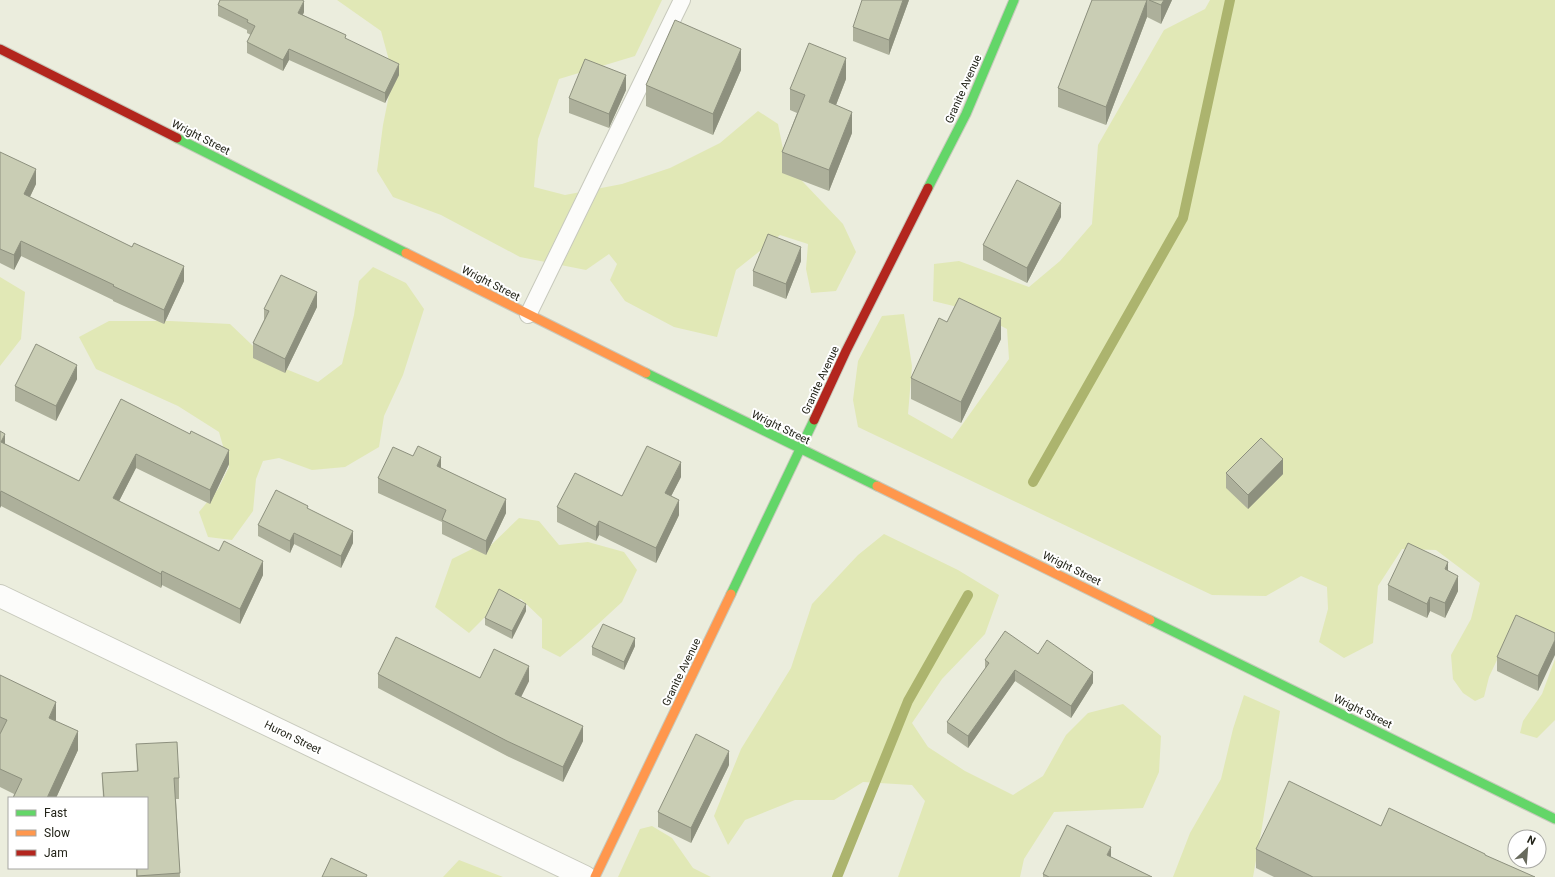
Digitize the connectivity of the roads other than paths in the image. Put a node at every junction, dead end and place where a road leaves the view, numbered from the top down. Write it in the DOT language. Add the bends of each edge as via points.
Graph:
graph roads {
  1 [pos="682,0"];
  2 [pos="1014,0"];
  3 [pos="0,49"];
  4 [pos="528,315"];
  5 [pos="801,450"];
  6 [pos="0,596"];
  7 [pos="1555,819"];
  8 [pos="585,877"];
  9 [pos="595,877"];
  1 -- 4 [label="lane"];
  2 -- 5 [label="main road, Granite Avenue" via="966,114 846,351"];
  3 -- 4 [label="main road, Wright Street"];
  4 -- 5 [label="main road, Wright Street"];
  5 -- 7 [label="main road, Wright Street"];
  5 -- 9 [label="main road, Granite Avenue"];
  6 -- 8 [label="street, Huron Street"];
}
